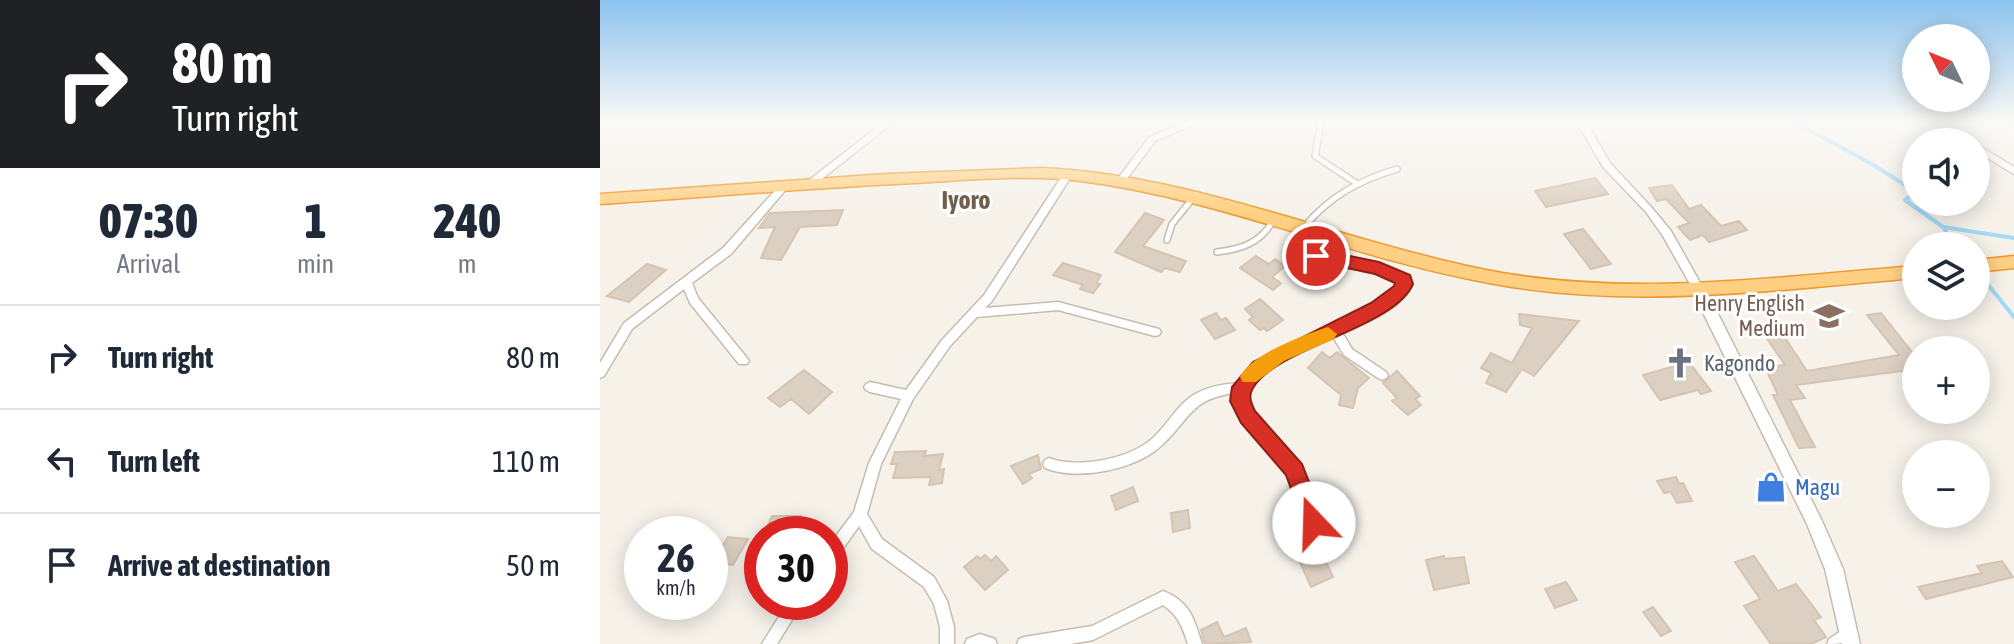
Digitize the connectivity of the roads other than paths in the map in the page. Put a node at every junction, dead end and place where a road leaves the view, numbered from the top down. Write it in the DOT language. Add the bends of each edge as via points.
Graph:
graph roads {
  1 [pos="851,152"];
  2 [pos="1142,152"];
  3 [pos="1316,152"];
  4 [pos="1598,152"];
  5 [pos="1990,156"];
  6 [pos="1397,169"];
  7 [pos="2014,171"];
  8 [pos="1067,175"];
  9 [pos="1120,182"];
  10 [pos="811,183"];
  11 [pos="1356,183"];
  12 [pos="785,185"];
  13 [pos="1193,198"];
  14 [pos="600,199"];
  15 [pos="1273,221"];
  16 [pos="1303,229"];
  17 [pos="1327,236"];
  18 [pos="1167,240"];
  19 [pos="1217,252"];
  20 [pos="2014,262"];
  21 [pos="1990,265"];
  22 [pos="1902,273"];
  23 [pos="686,283"];
  24 [pos="1698,288"];
  25 [pos="975,313"];
  26 [pos="1335,331"];
  27 [pos="1155,332"];
  28 [pos="743,361"];
  29 [pos="600,373"];
  30 [pos="1382,375"];
  31 [pos="870,387"];
  32 [pos="1242,387"];
  33 [pos="909,396"];
  34 [pos="1049,464"];
  35 [pos="860,515"];
  36 [pos="848,531"];
  37 [pos="1322,536"];
  38 [pos="784,620"];
  39 [pos="1844,641"];
  40 [pos="769,644"];
  41 [pos="947,644"];
  42 [pos="972,644"];
  43 [pos="990,644"];
  44 [pos="1024,644"];
  45 [pos="1195,644"];
  1 -- 10 [label="street"];
  2 -- 9 [label="street"];
  3 -- 11 [label="lane"];
  4 -- 24 [label="street" via="1667,234"];
  5 -- 7 [label="street"];
  6 -- 11 [label="lane"];
  8 -- 9 [label="highway"];
  8 -- 10 [label="highway" via="998,172"];
  8 -- 25 [label="street"];
  9 -- 13 [label="highway"];
  10 -- 12 [label="highway"];
  11 -- 16 [label="lane"];
  12 -- 14 [label="highway"];
  12 -- 23 [label="street" via="727,251"];
  13 -- 15 [label="highway"];
  13 -- 18 [label="lane" via="1172,224"];
  15 -- 16 [label="highway"];
  15 -- 19 [label="lane" via="1247,247"];
  16 -- 17 [label="highway"];
  17 -- 24 [label="highway" via="1524,283"];
  17 -- 26 [label="street" via="1316,253 1319,258 1404,279 1402,290"];
  20 -- 21 [label="highway"];
  22 -- 24 [label="highway"];
  23 -- 28 [label="street"];
  23 -- 29 [label="street" via="628,326"];
  24 -- 39 [label="street" via="1834,569"];
  25 -- 27 [label="street" via="1058,306"];
  25 -- 33 [label="street" via="946,343"];
  26 -- 30 [label="street" via="1348,352"];
  26 -- 32 [label="street" via="1269,361"];
  31 -- 33 [label="street"];
  32 -- 34 [label="street" via="1203,395 1140,453 1076,469"];
  32 -- 37 [label="street" via="1240,401 1248,417 1294,470"];
  33 -- 35 [label="street" via="875,463"];
  35 -- 36 [label="street"];
  35 -- 41 [label="street" via="877,544 929,582 940,601"];
  38 -- 40 [label="street"];
  42 -- 43 [label="street"];
  44 -- 45 [label="street" via="1093,633 1163,598 1185,615"];
}
